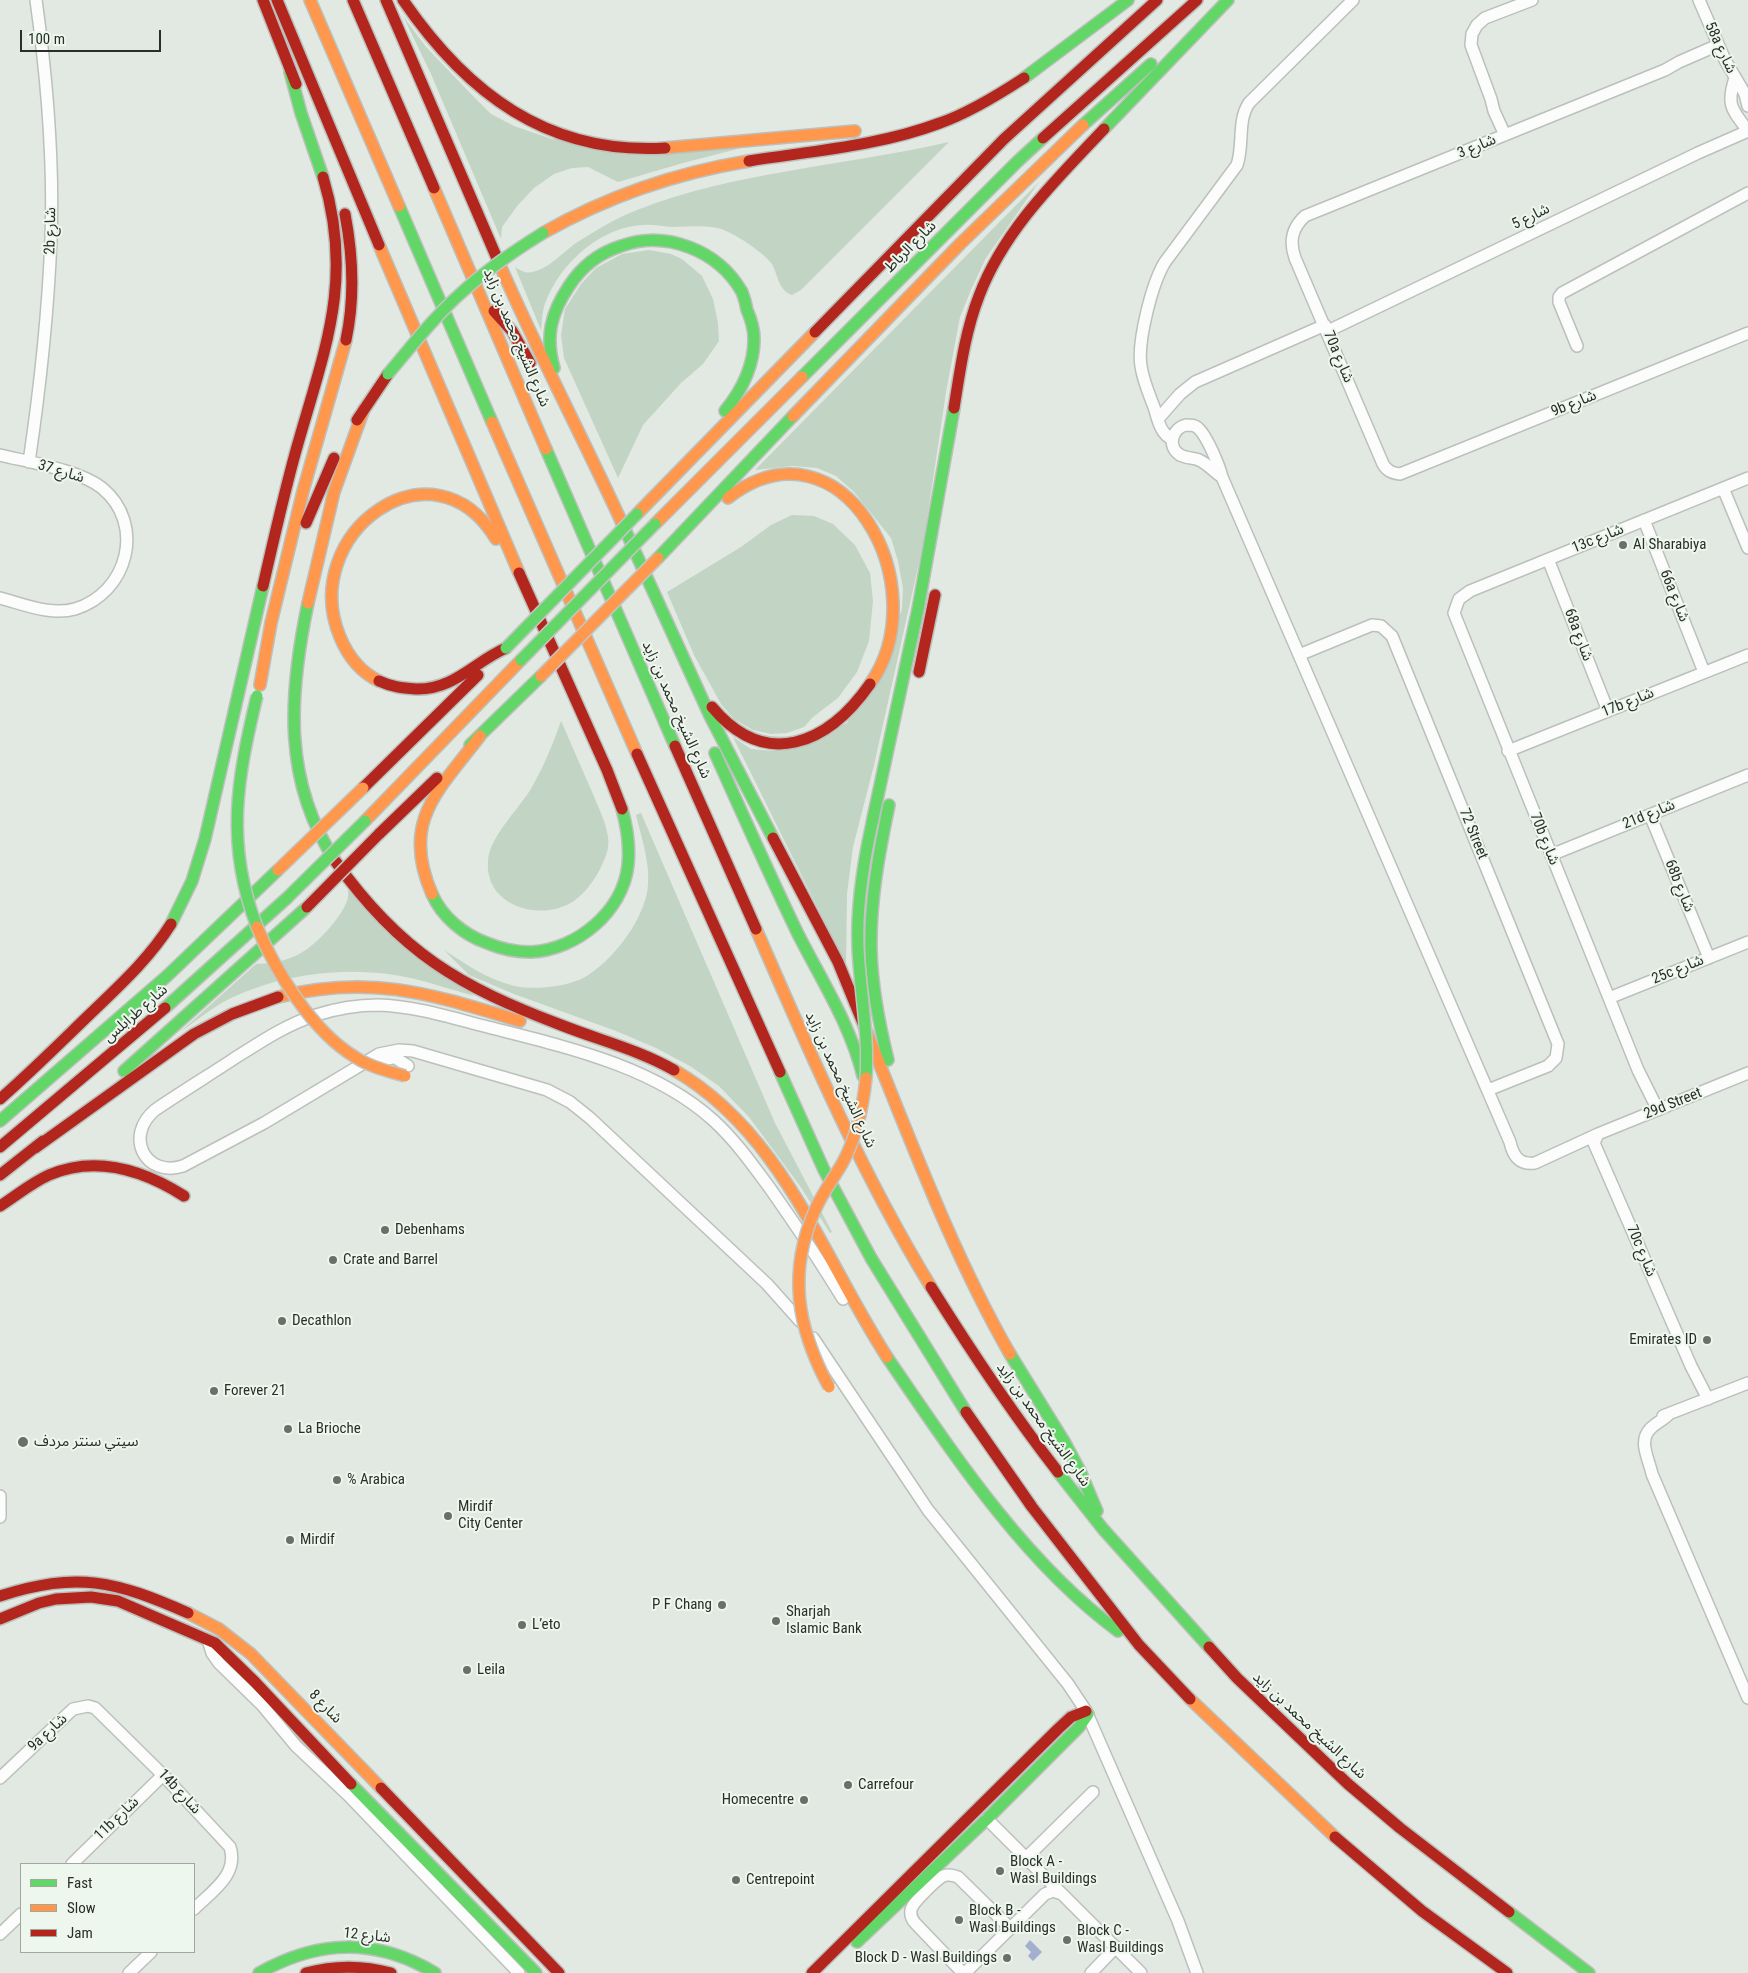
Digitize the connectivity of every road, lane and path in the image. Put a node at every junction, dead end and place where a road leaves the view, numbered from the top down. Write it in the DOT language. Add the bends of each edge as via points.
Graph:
graph roads {
  1 [pos="36,0"];
  2 [pos="263,0"];
  3 [pos="277,0"];
  4 [pos="310,0"];
  5 [pos="353,0"];
  6 [pos="386,0"];
  7 [pos="403,0"];
  8 [pos="1128,0"];
  9 [pos="1157,0"];
  10 [pos="1197,0"];
  11 [pos="1227,0"];
  12 [pos="1353,0"];
  13 [pos="1532,0"];
  14 [pos="1699,0"];
  15 [pos="1719,47"];
  16 [pos="290,72"];
  17 [pos="1735,78"];
  18 [pos="1747,99"];
  19 [pos="939,123"];
  20 [pos="1748,131"];
  21 [pos="1508,134"];
  22 [pos="1748,193"];
  23 [pos="1294,230"];
  24 [pos="485,303"];
  25 [pos="1326,328"];
  26 [pos="1748,334"];
  27 [pos="1577,346"];
  28 [pos="535,373"];
  29 [pos="364,409"];
  30 [pos="952,416"];
  31 [pos="1158,419"];
  32 [pos="1172,439"];
  33 [pos="570,440"];
  34 [pos="0,455"];
  35 [pos="591,456"];
  36 [pos="694,457"];
  37 [pos="29,462"];
  38 [pos="1400,474"];
  39 [pos="1222,477"];
  40 [pos="1748,478"];
  41 [pos="1723,488"];
  42 [pos="1644,520"];
  43 [pos="944,530"];
  44 [pos="1748,548"];
  45 [pos="658,558"];
  46 [pos="1548,559"];
  47 [pos="517,569"];
  48 [pos="936,587"];
  49 [pos="0,598"];
  50 [pos="1455,608"];
  51 [pos="506,648"];
  52 [pos="1299,655"];
  53 [pos="1748,655"];
  54 [pos="521,660"];
  55 [pos="1704,672"];
  56 [pos="692,676"];
  57 [pos="917,679"];
  58 [pos="259,691"];
  59 [pos="1608,711"];
  60 [pos="703,728"];
  61 [pos="480,736"];
  62 [pos="711,746"];
  63 [pos="1508,750"];
  64 [pos="1748,776"];
  65 [pos="891,795"];
  66 [pos="1650,814"];
  67 [pos="1550,854"];
  68 [pos="1748,942"];
  69 [pos="1709,958"];
  70 [pos="1609,998"];
  71 [pos="608,1042"];
  72 [pos="406,1073"];
  73 [pos="1748,1073"];
  74 [pos="1488,1090"];
  75 [pos="864,1092"];
  76 [pos="0,1100"];
  77 [pos="1655,1111"];
  78 [pos="0,1121"];
  79 [pos="264,1122"];
  80 [pos="904,1125"];
  81 [pos="1597,1135"];
  82 [pos="0,1147"];
  83 [pos="35,1148"];
  84 [pos="0,1175"];
  85 [pos="184,1196"];
  86 [pos="0,1206"];
  87 [pos="876,1338"];
  88 [pos="1748,1383"];
  89 [pos="829,1387"];
  90 [pos="1705,1400"];
  91 [pos="0,1496"];
  92 [pos="0,1517"];
  93 [pos="1103,1529"];
  94 [pos="4,1594"];
  95 [pos="0,1619"];
  96 [pos="208,1640"];
  97 [pos="1139,1645"];
  98 [pos="1748,1698"];
  99 [pos="101,1712"];
  100 [pos="1087,1712"];
  101 [pos="163,1774"];
  102 [pos="0,1778"];
  103 [pos="1093,1792"];
  104 [pos="988,1799"];
  105 [pos="988,1818"];
  106 [pos="1026,1858"];
  107 [pos="73,1863"];
  108 [pos="933,1869"];
  109 [pos="1062,1894"];
  110 [pos="882,1903"];
  111 [pos="195,1909"];
  112 [pos="20,1915"];
  113 [pos="1010,1928"];
  114 [pos="0,1934"];
  115 [pos="509,1945"];
  116 [pos="1116,1947"];
  117 [pos="150,1953"];
  118 [pos="844,1955"];
  119 [pos="555,1969"];
  120 [pos="262,1971"];
  121 [pos="129,1973"];
  122 [pos="306,1973"];
  123 [pos="392,1973"];
  124 [pos="435,1973"];
  125 [pos="519,1973"];
  126 [pos="536,1973"];
  127 [pos="812,1973"];
  128 [pos="825,1973"];
  129 [pos="964,1973"];
  130 [pos="1091,1973"];
  131 [pos="1141,1973"];
  132 [pos="1197,1973"];
  133 [pos="1507,1973"];
  134 [pos="1589,1973"];
  1 -- 37 [label="street, 2b شارع" via="50,132 51,237 44,345"];
  2 -- 16 [label="main road"];
  3 -- 47 [label="main road"];
  4 -- 97 [label="main road" via="600,674 824,1170 871,1258 976,1426 1032,1507"];
  5 -- 24 [label="main road, شارع الشيخ محمد بن زايد"];
  6 -- 35 [label="main road" via="521,315"];
  7 -- 19 [label="main road" via="438,48 484,93 533,123 577,139 624,148 662,149"];
  8 -- 19 [label="main road" via="1016,84"];
  9 -- 36 [label="main road, شارع الرباط" via="1004,139"];
  10 -- 54 [label="main road, شارع الرباط, bridge" via="1018,161"];
  11 -- 30 [label="main road" via="1052,184 1016,227 979,295 964,344"];
  11 -- 45 [label="main road" via="1042,162"];
  12 -- 31 [label="street" via="1248,103 1242,115 1241,155 1237,165 1160,269 1140,355"];
  13 -- 21 [label="street" via="1485,18 1472,34 1471,45 1494,111"];
  14 -- 15 [label="street, 58a شارع"];
  15 -- 17 [label="street, 58a شارع"];
  15 -- 21 [label="street, شارع 3"];
  16 -- 58 [label="main road" via="340,198 349,232 352,288 344,348 300,499 270,626"];
  16 -- 76 [label="main road" via="325,181 336,234 333,315 328,344 279,520 204,848 185,899 156,945 121,985"];
  17 -- 18 [label="street, 58a شارع"];
  17 -- 20 [label="street" via="1730,102"];
  19 -- 29 [label="main road, bridge" via="852,144 724,165 654,181 596,203 542,233 471,284 429,326 388,374"];
  20 -- 25 [label="street, شارع 5"];
  21 -- 23 [label="street, شارع 3" via="1305,216"];
  22 -- 27 [label="street" via="1562,293 1559,302"];
  23 -- 25 [label="street, 70a شارع" via="1292,251"];
  24 -- 28 [label="main road" via="512,331"];
  24 -- 93 [label="main road, شارع الشيخ محمد بن زايد" via="793,1015 858,1156 911,1254 970,1350 1034,1442"];
  25 -- 31 [label="street, شارع 5" via="1195,382"];
  25 -- 38 [label="street, 70a شارع" via="1383,464"];
  26 -- 38 [label="street, 9b شارع"];
  29 -- 58 [label="main road" via="337,452 306,523"];
  29 -- 71 [label="main road" via="342,465 321,539 295,680 294,748 308,806 351,884 378,916 411,947 456,979 481,992"];
  30 -- 43 [label="main road"];
  30 -- 75 [label="main road, bridge" via="926,567 862,871 858,918 867,1045"];
  31 -- 32 [label="street" via="1164,432"];
  32 -- 39 [label="street" via="1180,454 1200,461"];
  32 -- 39 [label="street" via="1182,426 1198,428 1216,459"];
  33 -- 60 [label="main road"];
  34 -- 37 [label="street, شارع 37"];
  35 -- 36 [label="main road" via="553,366 550,336 553,314 562,292 587,262 621,244 660,239 691,246 717,261 739,286 752,319 753,349 746,378 736,399 700,439"];
  35 -- 56 [label="main road"];
  36 -- 51 [label="main road, شارع الرباط, bridge"];
  37 -- 49 [label="street, شارع 37" via="87,478 101,487 122,514 127,548 115,580 90,603 56,611"];
  39 -- 52 [label="street"];
  40 -- 41 [label="street, 13c شارع"];
  41 -- 42 [label="street, 13c شارع"];
  41 -- 44 [label="street"];
  42 -- 46 [label="street, 13c شارع"];
  42 -- 55 [label="street, 66a شارع"];
  45 -- 56 [label="main road" via="741,488 767,477 787,475 822,482 846,497 871,526 890,571 894,619 881,666 854,706 821,733 802,741 780,744 747,737 722,718"];
  45 -- 61 [label="main road, bridge"];
  46 -- 50 [label="street, 13c شارع" via="1470,591 1459,599"];
  46 -- 59 [label="street, 68a شارع"];
  47 -- 51 [label="main road" via="477,515 450,500 422,495 394,500 364,518 342,546 332,578 332,611 339,641 357,666 386,685 416,690 442,686"];
  47 -- 61 [label="main road" via="607,772 629,840 627,873 614,904 590,930 573,941 547,950 519,952 492,947 462,931 446,917 431,894 420,850 424,820 436,792"];
  48 -- 57 [label="main road"];
  50 -- 63 [label="street, 70b شارع" via="1455,619"];
  51 -- 78 [label="main road, شارع طرابلس, bridge" via="167,976"];
  52 -- 74 [label="street"];
  52 -- 74 [label="street, 72 Street" via="1372,625 1386,628 1392,636 1558,1044 1556,1058 1548,1066"];
  53 -- 55 [label="street, 17b شارع"];
  54 -- 82 [label="main road, شارع طرابلس, bridge" via="287,898 174,1001"];
  55 -- 59 [label="street, 17b شارع"];
  56 -- 80 [label="main road" via="838,962"];
  58 -- 72 [label="main road, bridge" via="240,770 236,808 243,884 252,917 279,972 308,1013 343,1049 363,1062"];
  59 -- 63 [label="street, 17b شارع"];
  61 -- 83 [label="main road, bridge" via="307,907"];
  62 -- 75 [label="main road, bridge" via="799,935 850,1030 860,1060"];
  63 -- 67 [label="street, 70b شارع"];
  64 -- 66 [label="street, 21d شارع"];
  65 -- 80 [label="main road" via="874,895 871,957 884,1045"];
  66 -- 67 [label="street, 21d شارع"];
  66 -- 69 [label="street, 68b شارع"];
  67 -- 70 [label="street, 70b شارع"];
  68 -- 69 [label="street, 25c شارع"];
  69 -- 70 [label="street, 25c شارع"];
  70 -- 77 [label="street, 70b شارع"];
  71 -- 83 [label="main road" via="546,1029 408,990 353,986 314,990 252,1006 202,1030"];
  71 -- 87 [label="main road" via="651,1058 695,1084 745,1129 786,1182"];
  72 -- 79 [label="street" via="398,1059 389,1058 285,1115"];
  73 -- 77 [label="street, 29d Street"];
  74 -- 81 [label="street, 29d Street" via="1510,1142 1525,1155 1546,1157"];
  75 -- 89 [label="main road, bridge" via="861,1117 853,1141 810,1222 799,1268 798,1299 803,1330 813,1360"];
  77 -- 81 [label="street, 29d Street"];
  79 -- 87 [label="street" via="177,1168 165,1168 152,1162 144,1154 140,1142 142,1124 154,1110 263,1040 308,1018 356,1006 393,1006 427,1012 533,1038 624,1067 700,1108 729,1136 788,1214 852,1311"];
  79 -- 100 [label="street" via="379,1054 399,1050 413,1051 535,1085 580,1109 767,1284 802,1323 924,1504"];
  80 -- 93 [label="main road" via="952,1239 991,1320 1065,1442"];
  81 -- 90 [label="street, 70c شارع" via="1594,1143"];
  83 -- 84 [label="main road"];
  85 -- 86 [label="main road" via="131,1169 111,1165 79,1166 50,1175"];
  87 -- 97 [label="main road" via="969,1475 1017,1534 1074,1594"];
  88 -- 90 [label="street"];
  90 -- 98 [label="street" via="1647,1423 1639,1437 1639,1448"];
  91 -- 92 [label="street"];
  93 -- 134 [label="main road, شارع الشيخ محمد بن زايد" via="1237,1678 1348,1784 1437,1857"];
  94 -- 119 [label="main road, شارع 8" via="72,1580 108,1583 150,1595 206,1620 224,1632 283,1685"];
  95 -- 96 [label="main road" via="39,1603 91,1597 133,1607"];
  96 -- 115 [label="main road" via="235,1661"];
  96 -- 125 [label="street" via="219,1663 296,1746 348,1795"];
  97 -- 133 [label="main road" via="1205,1715 1326,1829 1422,1911"];
  99 -- 101 [label="street, 14b شارع"];
  99 -- 102 [label="street, 9a شارع" via="88,1706 74,1709"];
  100 -- 104 [label="main road" via="1071,1718 1058,1729"];
  100 -- 105 [label="main road" via="1080,1727"];
  100 -- 132 [label="street" via="1178,1921"];
  101 -- 107 [label="street, 11b شارع"];
  101 -- 111 [label="street, 14b شارع" via="230,1847 233,1856 223,1881"];
  103 -- 106 [label="street"];
  104 -- 108 [label="main road" via="986,1811 940,1855"];
  104 -- 110 [label="main road"];
  105 -- 106 [label="street"];
  105 -- 108 [label="main road"];
  106 -- 109 [label="street"];
  108 -- 118 [label="main road"];
  109 -- 113 [label="street" via="1053,1891 1044,1894"];
  109 -- 116 [label="street"];
  110 -- 118 [label="main road" via="881,1914"];
  110 -- 127 [label="main road"];
  112 -- 114 [label="street"];
  113 -- 129 [label="street"];
  113 -- 129 [label="street" via="958,1877 948,1875 938,1880 911,1908 911,1917"];
  115 -- 119 [label="main road" via="521,1949 540,1967"];
  115 -- 126 [label="main road"];
  116 -- 130 [label="street"];
  116 -- 131 [label="street"];
  117 -- 121 [label="street"];
  118 -- 128 [label="main road"];
  120 -- 124 [label="main road, شارع 12" via="289,1957 356,1946 404,1956"];
  122 -- 123 [label="main road" via="337,1966 375,1968"];
}
